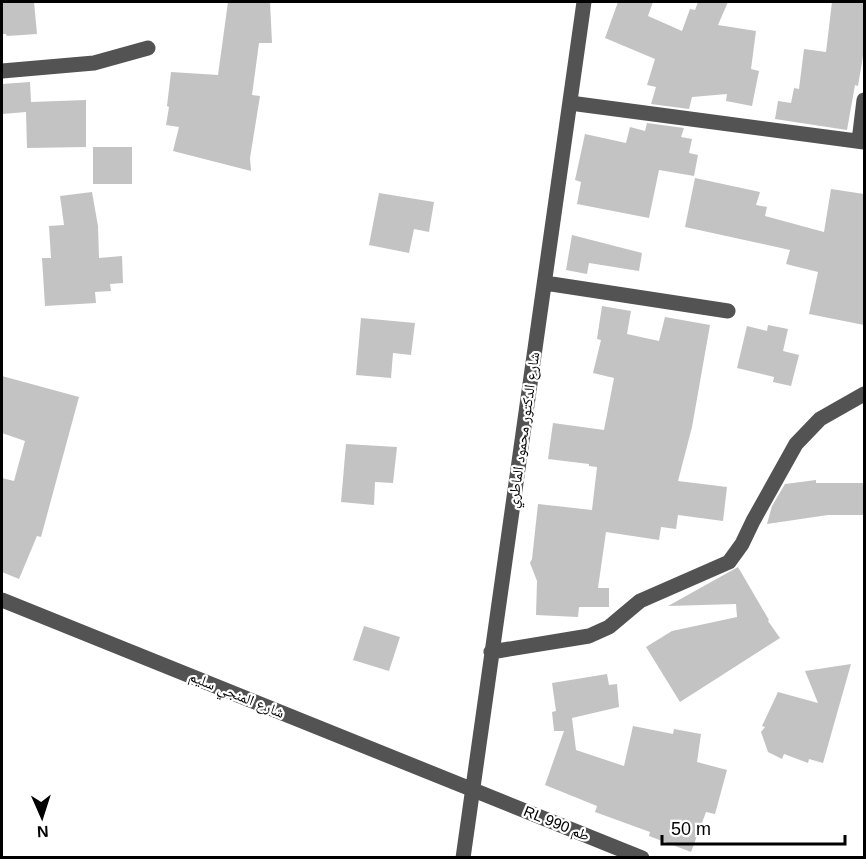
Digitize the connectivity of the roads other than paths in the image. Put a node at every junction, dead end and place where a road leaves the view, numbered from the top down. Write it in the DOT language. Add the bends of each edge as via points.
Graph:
graph roads {
  1 [pos="584,2"];
  2 [pos="148,48"];
  3 [pos="2,71"];
  4 [pos="864,100"];
  5 [pos="570,103"];
  6 [pos="862,142"];
  7 [pos="544,283"];
  8 [pos="728,311"];
  9 [pos="864,394"];
  10 [pos="2,600"];
  11 [pos="491,652"];
  12 [pos="472,788"];
  13 [pos="463,858"];
  14 [pos="642,858"];
  1 -- 5 [label="street, شارع الدكتور محمود الماطري"];
  2 -- 3 [label="street" via="94,63"];
  4 -- 6 [label="street"];
  5 -- 6 [label="street"];
  5 -- 7 [label="street, شارع الدكتور محمود الماطري"];
  7 -- 8 [label="street"];
  7 -- 11 [label="street, شارع الدكتور محمود الماطري"];
  9 -- 11 [label="street" via="820,419 796,444 729,562 640,601 609,627 589,636"];
  10 -- 12 [label="street, شارع المنجي سليم"];
  11 -- 12 [label="street, شارع الدكتور محمود الماطري"];
  12 -- 13 [label="street, شارع الدكتور محمود الماطري"];
  12 -- 14 [label="street, RL طم 990"];
}
